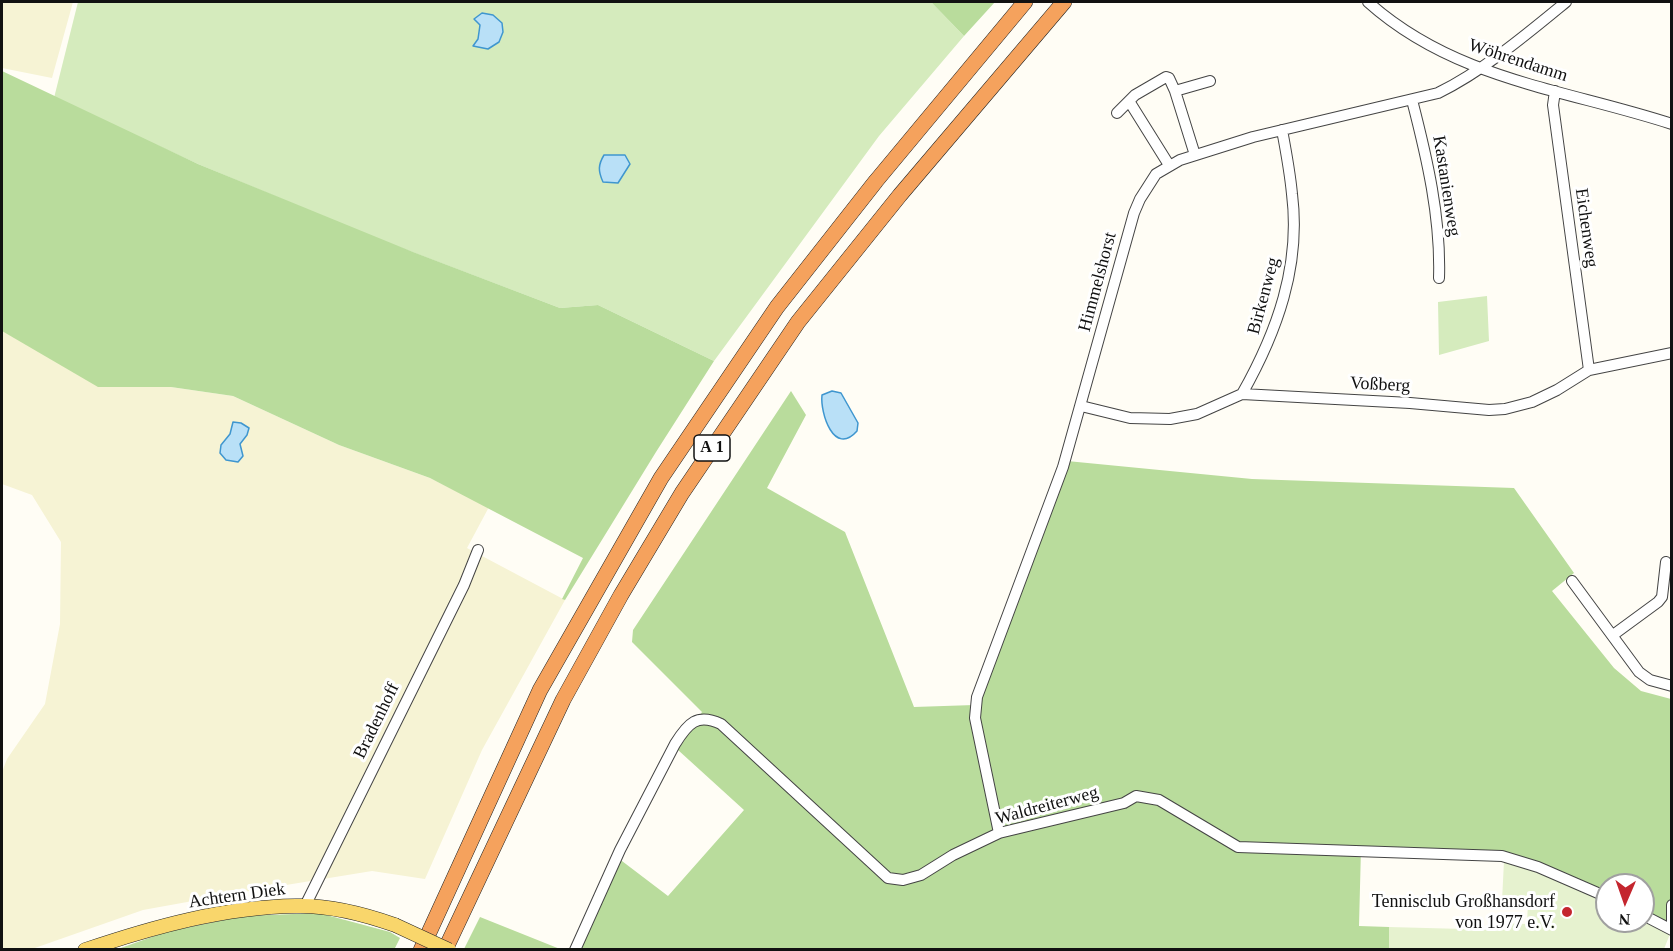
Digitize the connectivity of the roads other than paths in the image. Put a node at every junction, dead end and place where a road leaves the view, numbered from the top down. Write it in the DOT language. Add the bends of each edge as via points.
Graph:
graph roads {
  1 [pos="1025,2"];
  2 [pos="1064,2"];
  3 [pos="1368,2"];
  4 [pos="1566,2"];
  5 [pos="1478,69"];
  6 [pos="1210,81"];
  7 [pos="1175,91"];
  8 [pos="1555,91"];
  9 [pos="1129,100"];
  10 [pos="1412,100"];
  11 [pos="1117,113"];
  12 [pos="1671,124"];
  13 [pos="1282,130"];
  14 [pos="1195,154"];
  15 [pos="1170,165"];
  16 [pos="1439,278"];
  17 [pos="1671,353"];
  18 [pos="1589,370"];
  19 [pos="1242,394"];
  20 [pos="1081,406"];
  21 [pos="478,550"];
  22 [pos="1666,562"];
  23 [pos="1572,581"];
  24 [pos="1613,635"];
  25 [pos="1671,686"];
  26 [pos="999,833"];
  27 [pos="1595,892"];
  28 [pos="1671,905"];
  29 [pos="305,906"];
  30 [pos="1655,921"];
  31 [pos="1671,922"];
  32 [pos="1671,930"];
  33 [pos="85,950"];
  34 [pos="421,950"];
  35 [pos="447,950"];
  36 [pos="575,950"];
  1 -- 34 [label="highway, A 1" via="777,307 661,478 540,690"];
  2 -- 35 [label="highway, A 1" via="798,322 682,494 563,700"];
  3 -- 5 [label="street, Wöhrendamm" via="1389,21 1438,51"];
  4 -- 5 [label="street, Himmelshorst"];
  5 -- 8 [label="street, Wöhrendamm"];
  5 -- 10 [label="street, Himmelshorst" via="1438,93"];
  6 -- 7 [label="street"];
  7 -- 9 [label="street" via="1166,77"];
  7 -- 14 [label="street"];
  8 -- 12 [label="street, Wöhrendamm"];
  8 -- 18 [label="street, Eichenweg" via="1553,105"];
  9 -- 11 [label="street"];
  9 -- 15 [label="street"];
  10 -- 13 [label="street, Himmelshorst"];
  10 -- 16 [label="street, Kastanienweg" via="1437,226"];
  13 -- 14 [label="street, Himmelshorst"];
  13 -- 19 [label="street, Birkenweg" via="1294,212 1291,270 1272,335"];
  14 -- 15 [label="street, Himmelshorst"];
  15 -- 20 [label="street, Himmelshorst" via="1156,174 1134,213"];
  17 -- 18 [label="street, Voßberg"];
  18 -- 19 [label="street, Voßberg" via="1532,402 1505,410"];
  19 -- 20 [label="street, Voßberg" via="1197,414 1170,419 1130,418"];
  20 -- 26 [label="street, Himmelshorst" via="1052,501 978,697 975,718"];
  21 -- 29 [label="street, Bradenhoff"];
  22 -- 24 [label="street" via="1662,597"];
  23 -- 24 [label="street"];
  24 -- 25 [label="street" via="1639,672"];
  26 -- 27 [label="street, Waldreiterweg" via="1124,803 1136,796 1159,800 1238,847 1502,856"];
  26 -- 36 [label="street, Waldreiterweg" via="921,875 903,880 888,878 722,724 696,720 685,728 675,744 620,850"];
  28 -- 31 [label="street"];
  29 -- 33 [label="main road, Achtern Diek" via="242,910 167,924"];
  29 -- 35 [label="main road, Achtern Diek, bridge" via="336,909 395,925"];
  30 -- 32 [label="street"];
}
